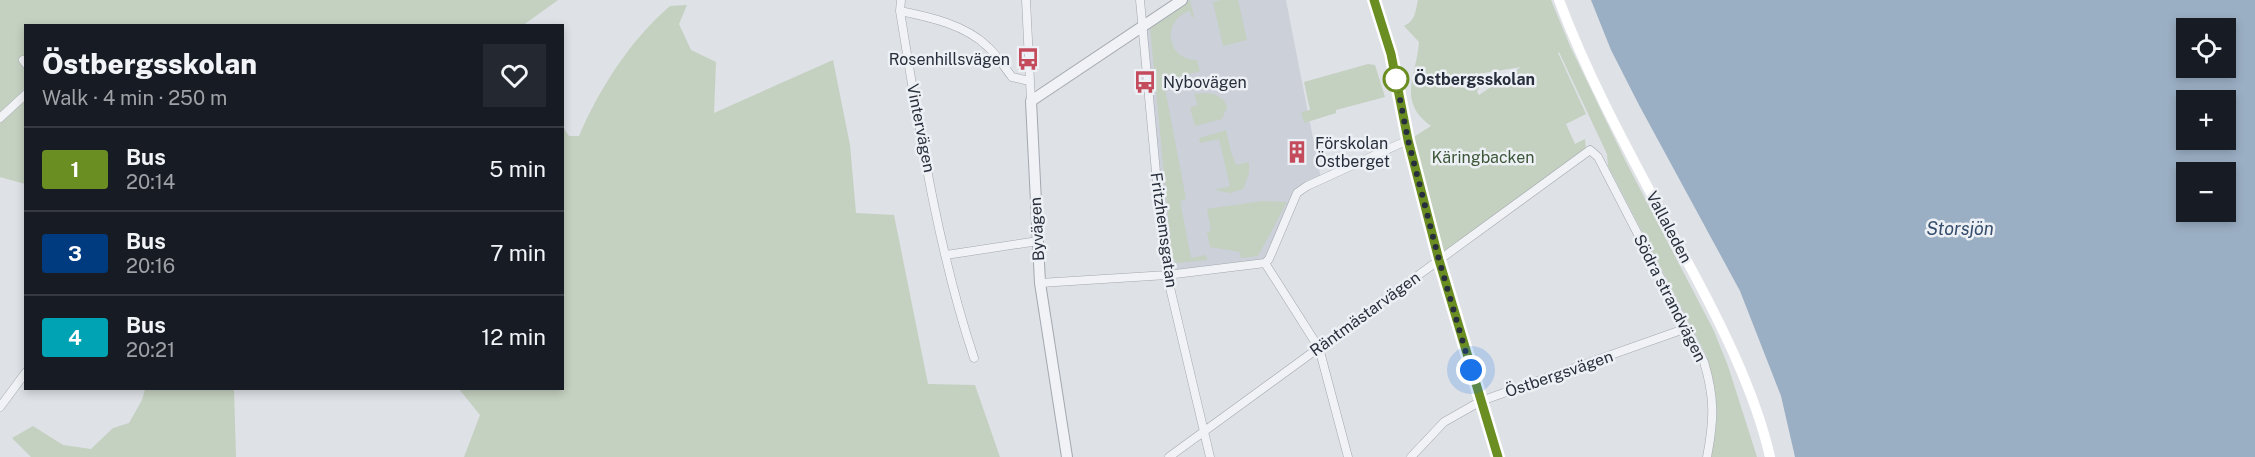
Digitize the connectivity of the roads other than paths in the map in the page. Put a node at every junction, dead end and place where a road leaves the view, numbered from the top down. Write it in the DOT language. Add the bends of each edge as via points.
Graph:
graph roads {
  1 [pos="901,0"];
  2 [pos="1026,0"];
  3 [pos="1140,0"];
  4 [pos="1182,0"];
  5 [pos="1374,0"];
  6 [pos="1559,0"];
  7 [pos="900,11"];
  8 [pos="1143,27"];
  9 [pos="1029,81"];
  10 [pos="24,96"];
  11 [pos="1031,101"];
  12 [pos="0,118"];
  13 [pos="1408,140"];
  14 [pos="1590,150"];
  15 [pos="1038,241"];
  16 [pos="946,255"];
  17 [pos="1439,260"];
  18 [pos="1265,263"];
  19 [pos="1167,274"];
  20 [pos="1040,283"];
  21 [pos="1687,328"];
  22 [pos="1319,348"];
  23 [pos="974,358"];
  24 [pos="24,375"];
  25 [pos="1481,401"];
  26 [pos="0,407"];
  27 [pos="1205,431"];
  28 [pos="1705,456"];
  29 [pos="1067,457"];
  30 [pos="1169,457"];
  31 [pos="1210,457"];
  32 [pos="1348,457"];
  33 [pos="1411,457"];
  34 [pos="1498,457"];
  35 [pos="1770,457"];
  1 -- 7 [label="street, Vintervägen"];
  2 -- 9 [label="street, Byvägen"];
  3 -- 8 [label="street, Fritzhemsgatan"];
  4 -- 8 [label="street"];
  5 -- 13 [label="street" via="1391,54"];
  6 -- 35 [label="main road, Vallaleden" via="1623,141 1718,318 1765,435"];
  7 -- 9 [label="street" via="931,17 980,39 1012,77"];
  7 -- 16 [label="street, Vintervägen"];
  8 -- 11 [label="street"];
  8 -- 19 [label="street, Fritzhemsgatan"];
  9 -- 11 [label="street, Byvägen"];
  10 -- 12 [label="street"];
  11 -- 15 [label="street, Byvägen"];
  13 -- 17 [label="street"];
  13 -- 18 [label="street" via="1297,193"];
  14 -- 17 [label="street, Räntmästarvägen"];
  14 -- 21 [label="street, Södra strandvägen" via="1598,157"];
  15 -- 16 [label="street"];
  15 -- 20 [label="street, Byvägen"];
  16 -- 23 [label="street, Vintervägen" via="955,300"];
  17 -- 22 [label="street, Räntmästarvägen"];
  17 -- 25 [label="street"];
  18 -- 19 [label="street"];
  18 -- 22 [label="street"];
  19 -- 20 [label="street"];
  19 -- 27 [label="street, Fritzhemsgatan"];
  20 -- 29 [label="street, Byvägen"];
  21 -- 25 [label="street, Östbergsvägen"];
  21 -- 28 [label="street, Södra strandvägen" via="1712,387 1713,419"];
  22 -- 27 [label="street, Räntmästarvägen"];
  22 -- 32 [label="street"];
  24 -- 26 [label="street"];
  25 -- 33 [label="street, Östbergsvägen" via="1444,422"];
  25 -- 34 [label="street"];
  27 -- 30 [label="street, Räntmästarvägen"];
  27 -- 31 [label="street, Fritzhemsgatan"];
}
